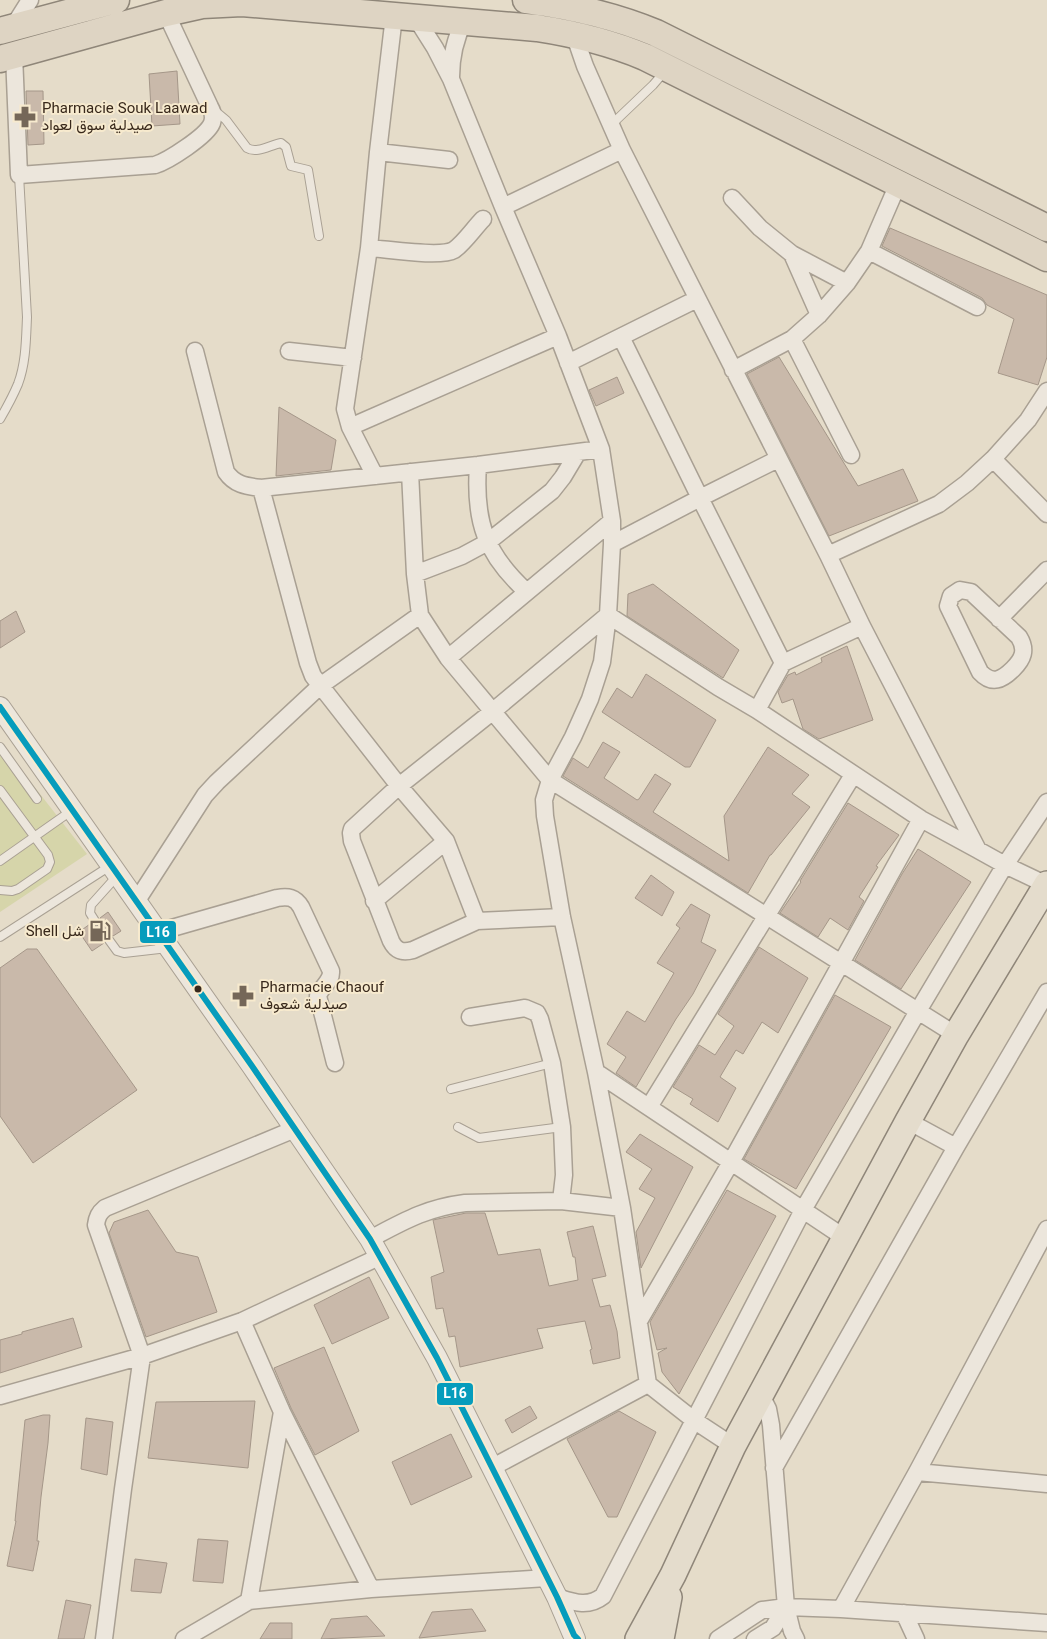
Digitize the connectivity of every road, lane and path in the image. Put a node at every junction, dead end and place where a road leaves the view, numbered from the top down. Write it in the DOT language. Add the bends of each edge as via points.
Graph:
graph roads {
  1 [pos="30,0"];
  2 [pos="116,0"];
  3 [pos="526,0"];
  4 [pos="166,13"];
  5 [pos="405,17"];
  6 [pos="464,22"];
  7 [pos="7,29"];
  8 [pos="574,34"];
  9 [pos="7,57"];
  10 [pos="667,68"];
  11 [pos="451,79"];
  12 [pos="210,107"];
  13 [pos="611,125"];
  14 [pos="622,150"];
  15 [pos="378,152"];
  16 [pos="449,160"];
  17 [pos="19,175"];
  18 [pos="898,184"];
  19 [pos="732,198"];
  20 [pos="503,207"];
  21 [pos="483,218"];
  22 [pos="1047,228"];
  23 [pos="319,236"];
  24 [pos="369,248"];
  25 [pos="869,251"];
  26 [pos="792,254"];
  27 [pos="1047,258"];
  28 [pos="847,283"];
  29 [pos="697,299"];
  30 [pos="977,307"];
  31 [pos="819,315"];
  32 [pos="558,336"];
  33 [pos="621,337"];
  34 [pos="792,339"];
  35 [pos="195,351"];
  36 [pos="288,351"];
  37 [pos="353,358"];
  38 [pos="568,363"];
  39 [pos="733,370"];
  40 [pos="1047,391"];
  41 [pos="0,419"];
  42 [pos="350,427"];
  43 [pos="601,449"];
  44 [pos="578,452"];
  45 [pos="851,455"];
  46 [pos="778,459"];
  47 [pos="993,460"];
  48 [pos="478,465"];
  49 [pos="410,472"];
  50 [pos="375,476"];
  51 [pos="261,488"];
  52 [pos="700,498"];
  53 [pos="1047,514"];
  54 [pos="612,521"];
  55 [pos="488,542"];
  56 [pos="612,544"];
  57 [pos="828,555"];
  58 [pos="1047,570"];
  59 [pos="415,574"];
  60 [pos="528,592"];
  61 [pos="420,615"];
  62 [pos="608,615"];
  63 [pos="999,619"];
  64 [pos="862,626"];
  65 [pos="448,658"];
  66 [pos="783,663"];
  67 [pos="320,686"];
  68 [pos="757,710"];
  69 [pos="492,712"];
  70 [pos="5,718"];
  71 [pos="0,747"];
  72 [pos="853,775"];
  73 [pos="550,780"];
  74 [pos="399,786"];
  75 [pos="0,790"];
  76 [pos="37,800"];
  77 [pos="1047,802"];
  78 [pos="72,810"];
  79 [pos="922,819"];
  80 [pos="34,837"];
  81 [pos="446,841"];
  82 [pos="978,850"];
  83 [pos="0,861"];
  84 [pos="1005,865"];
  85 [pos="115,870"];
  86 [pos="1047,884"];
  87 [pos="0,890"];
  88 [pos="374,901"];
  89 [pos="136,902"];
  90 [pos="766,916"];
  91 [pos="562,917"];
  92 [pos="95,921"];
  93 [pos="477,921"];
  94 [pos="0,937"];
  95 [pos="109,940"];
  96 [pos="164,940"];
  97 [pos="840,963"];
  98 [pos="1047,992"];
  99 [pos="918,1011"];
  100 [pos="470,1017"];
  101 [pos="956,1035"];
  102 [pos="335,1062"];
  103 [pos="552,1063"];
  104 [pos="596,1072"];
  105 [pos="451,1089"];
  106 [pos="649,1108"];
  107 [pos="908,1121"];
  108 [pos="458,1127"];
  109 [pos="562,1127"];
  110 [pos="295,1129"];
  111 [pos="956,1147"];
  112 [pos="731,1162"];
  113 [pos="561,1201"];
  114 [pos="622,1208"];
  115 [pos="802,1210"];
  116 [pos="1047,1229"];
  117 [pos="845,1238"];
  118 [pos="370,1239"];
  119 [pos="381,1256"];
  120 [pos="242,1321"];
  121 [pos="639,1321"];
  122 [pos="142,1356"];
  123 [pos="648,1384"];
  124 [pos="761,1395"];
  125 [pos="0,1396"];
  126 [pos="282,1412"];
  127 [pos="694,1421"];
  128 [pos="734,1446"];
  129 [pos="492,1468"];
  130 [pos="774,1468"];
  131 [pos="916,1472"];
  132 [pos="1047,1484"];
  133 [pos="673,1575"];
  134 [pos="547,1578"];
  135 [pos="371,1589"];
  136 [pos="557,1597"];
  137 [pos="249,1601"];
  138 [pos="786,1607"];
  139 [pos="841,1609"];
  140 [pos="904,1613"];
  141 [pos="1045,1627"];
  142 [pos="576,1638"];
  143 [pos="104,1639"];
  144 [pos="184,1639"];
  145 [pos="638,1639"];
  146 [pos="661,1639"];
  147 [pos="718,1639"];
  148 [pos="755,1639"];
  149 [pos="796,1639"];
  150 [pos="916,1639"];
  1 -- 7 [label="street"];
  2 -- 7 [label="highway"];
  3 -- 22 [label="highway" via="581,8 634,24"];
  4 -- 5 [label="highway" via="202,5 242,3"];
  4 -- 9 [label="highway"];
  4 -- 12 [label="street"];
  5 -- 6 [label="highway"];
  5 -- 11 [label="street" via="435,48"];
  5 -- 15 [label="street"];
  6 -- 8 [label="highway"];
  6 -- 11 [label="street" via="452,53"];
  8 -- 10 [label="highway" via="618,46"];
  8 -- 13 [label="street"];
  9 -- 17 [label="street"];
  10 -- 13 [label="lane"];
  10 -- 18 [label="highway"];
  11 -- 20 [label="street"];
  12 -- 17 [label="street" via="213,117 210,127 164,162"];
  12 -- 23 [label="lane" via="226,120 250,150 282,143 291,166 308,170"];
  13 -- 14 [label="street"];
  14 -- 20 [label="street"];
  14 -- 29 [label="street"];
  15 -- 16 [label="street"];
  15 -- 24 [label="street"];
  17 -- 41 [label="lane" via="26,340 19,382"];
  18 -- 25 [label="street"];
  18 -- 27 [label="highway"];
  19 -- 26 [label="street" via="760,228"];
  20 -- 32 [label="street"];
  21 -- 24 [label="street" via="458,246 448,252 437,254"];
  24 -- 37 [label="street"];
  25 -- 28 [label="street"];
  25 -- 30 [label="street"];
  26 -- 28 [label="street"];
  26 -- 31 [label="street"];
  28 -- 31 [label="street"];
  29 -- 33 [label="street"];
  29 -- 39 [label="street"];
  31 -- 34 [label="street"];
  32 -- 38 [label="street"];
  32 -- 42 [label="street"];
  33 -- 38 [label="street"];
  33 -- 52 [label="street"];
  34 -- 39 [label="street"];
  34 -- 45 [label="street"];
  35 -- 51 [label="street" via="226,472 239,485"];
  36 -- 37 [label="street"];
  37 -- 42 [label="street" via="345,409"];
  38 -- 43 [label="street"];
  39 -- 46 [label="street"];
  40 -- 47 [label="street" via="1028,420"];
  42 -- 50 [label="street"];
  43 -- 44 [label="street"];
  43 -- 54 [label="street"];
  44 -- 48 [label="street"];
  44 -- 55 [label="street" via="552,490"];
  46 -- 52 [label="street"];
  46 -- 57 [label="street"];
  47 -- 53 [label="street"];
  47 -- 57 [label="street" via="939,504"];
  48 -- 49 [label="street"];
  48 -- 55 [label="street" via="476,492 479,518"];
  49 -- 50 [label="street"];
  49 -- 59 [label="street"];
  50 -- 51 [label="street"];
  51 -- 67 [label="street" via="308,663"];
  52 -- 56 [label="street"];
  52 -- 66 [label="street"];
  54 -- 56 [label="street"];
  54 -- 60 [label="street"];
  55 -- 59 [label="street"];
  55 -- 60 [label="street" via="498,561"];
  56 -- 62 [label="street"];
  57 -- 64 [label="street"];
  58 -- 63 [label="street"];
  59 -- 61 [label="street"];
  60 -- 65 [label="street"];
  61 -- 65 [label="street"];
  61 -- 67 [label="street"];
  62 -- 68 [label="street"];
  62 -- 69 [label="street"];
  62 -- 73 [label="street" via="602,662 590,699"];
  63 -- 63 [label="street" via="971,592 960,590 948,600 949,611 980,672 992,680 1005,677 1020,662 1024,649 1019,637"];
  64 -- 66 [label="street"];
  64 -- 82 [label="street"];
  65 -- 69 [label="street"];
  66 -- 68 [label="street"];
  67 -- 74 [label="street"];
  67 -- 89 [label="street" via="205,796"];
  68 -- 72 [label="street"];
  69 -- 73 [label="street"];
  69 -- 74 [label="street"];
  70 -- 78 [label="street"];
  71 -- 76 [label="lane"];
  72 -- 79 [label="street"];
  72 -- 90 [label="street"];
  73 -- 90 [label="street"];
  73 -- 91 [label="street" via="544,800 545,816"];
  74 -- 81 [label="street"];
  74 -- 88 [label="street" via="351,833"];
  75 -- 80 [label="lane"];
  77 -- 84 [label="street"];
  78 -- 80 [label="lane"];
  78 -- 85 [label="street"];
  79 -- 82 [label="street"];
  79 -- 97 [label="street"];
  80 -- 83 [label="lane"];
  80 -- 87 [label="lane" via="50,858 47,869 12,892"];
  81 -- 88 [label="street"];
  81 -- 93 [label="street"];
  82 -- 84 [label="street"];
  84 -- 86 [label="street"];
  84 -- 99 [label="street"];
  85 -- 89 [label="street"];
  85 -- 92 [label="lane" via="91,905 90,913"];
  85 -- 94 [label="lane"];
  86 -- 101 [label="main road"];
  88 -- 93 [label="street" via="394,947 399,951 413,950"];
  89 -- 96 [label="street"];
  90 -- 97 [label="street"];
  90 -- 106 [label="street"];
  91 -- 93 [label="street"];
  91 -- 104 [label="street"];
  95 -- 96 [label="lane" via="124,953"];
  96 -- 102 [label="street" via="283,896 294,899 301,907 331,971 330,979 318,996"];
  96 -- 110 [label="street"];
  97 -- 99 [label="street"];
  97 -- 112 [label="street"];
  98 -- 111 [label="street"];
  99 -- 101 [label="street"];
  99 -- 115 [label="street"];
  100 -- 103 [label="street" via="525,1008 537,1013"];
  101 -- 107 [label="main road"];
  103 -- 105 [label="lane"];
  103 -- 109 [label="street"];
  104 -- 106 [label="street"];
  104 -- 114 [label="street"];
  106 -- 112 [label="street"];
  107 -- 111 [label="street"];
  107 -- 117 [label="main road"];
  108 -- 109 [label="lane" via="480,1138"];
  109 -- 113 [label="street" via="564,1175"];
  110 -- 118 [label="street"];
  110 -- 122 [label="street" via="100,1212 96,1225"];
  111 -- 130 [label="street"];
  112 -- 115 [label="street"];
  112 -- 121 [label="street"];
  113 -- 114 [label="street"];
  113 -- 118 [label="street" via="449,1205 421,1212"];
  114 -- 121 [label="street"];
  115 -- 117 [label="street"];
  115 -- 127 [label="street"];
  116 -- 131 [label="street"];
  117 -- 124 [label="main road"];
  118 -- 119 [label="street"];
  119 -- 120 [label="street"];
  119 -- 129 [label="street"];
  120 -- 122 [label="street"];
  120 -- 126 [label="street"];
  121 -- 123 [label="street"];
  122 -- 125 [label="street"];
  122 -- 143 [label="street"];
  123 -- 127 [label="street"];
  123 -- 129 [label="street"];
  124 -- 128 [label="main road"];
  124 -- 130 [label="street" via="771,1425"];
  126 -- 135 [label="street"];
  126 -- 137 [label="street"];
  127 -- 128 [label="street"];
  127 -- 136 [label="street" via="603,1596 588,1604"];
  128 -- 133 [label="main road"];
  129 -- 134 [label="street"];
  130 -- 138 [label="street"];
  131 -- 132 [label="street"];
  131 -- 139 [label="street"];
  133 -- 145 [label="main road"];
  133 -- 146 [label="main road"];
  134 -- 135 [label="street"];
  134 -- 136 [label="street"];
  135 -- 137 [label="street"];
  136 -- 142 [label="street"];
  137 -- 144 [label="street"];
  138 -- 139 [label="street"];
  138 -- 147 [label="street" via="762,1610"];
  138 -- 148 [label="street" via="773,1628"];
  138 -- 149 [label="street"];
  139 -- 140 [label="street"];
  140 -- 141 [label="street"];
  140 -- 150 [label="street"];
}
